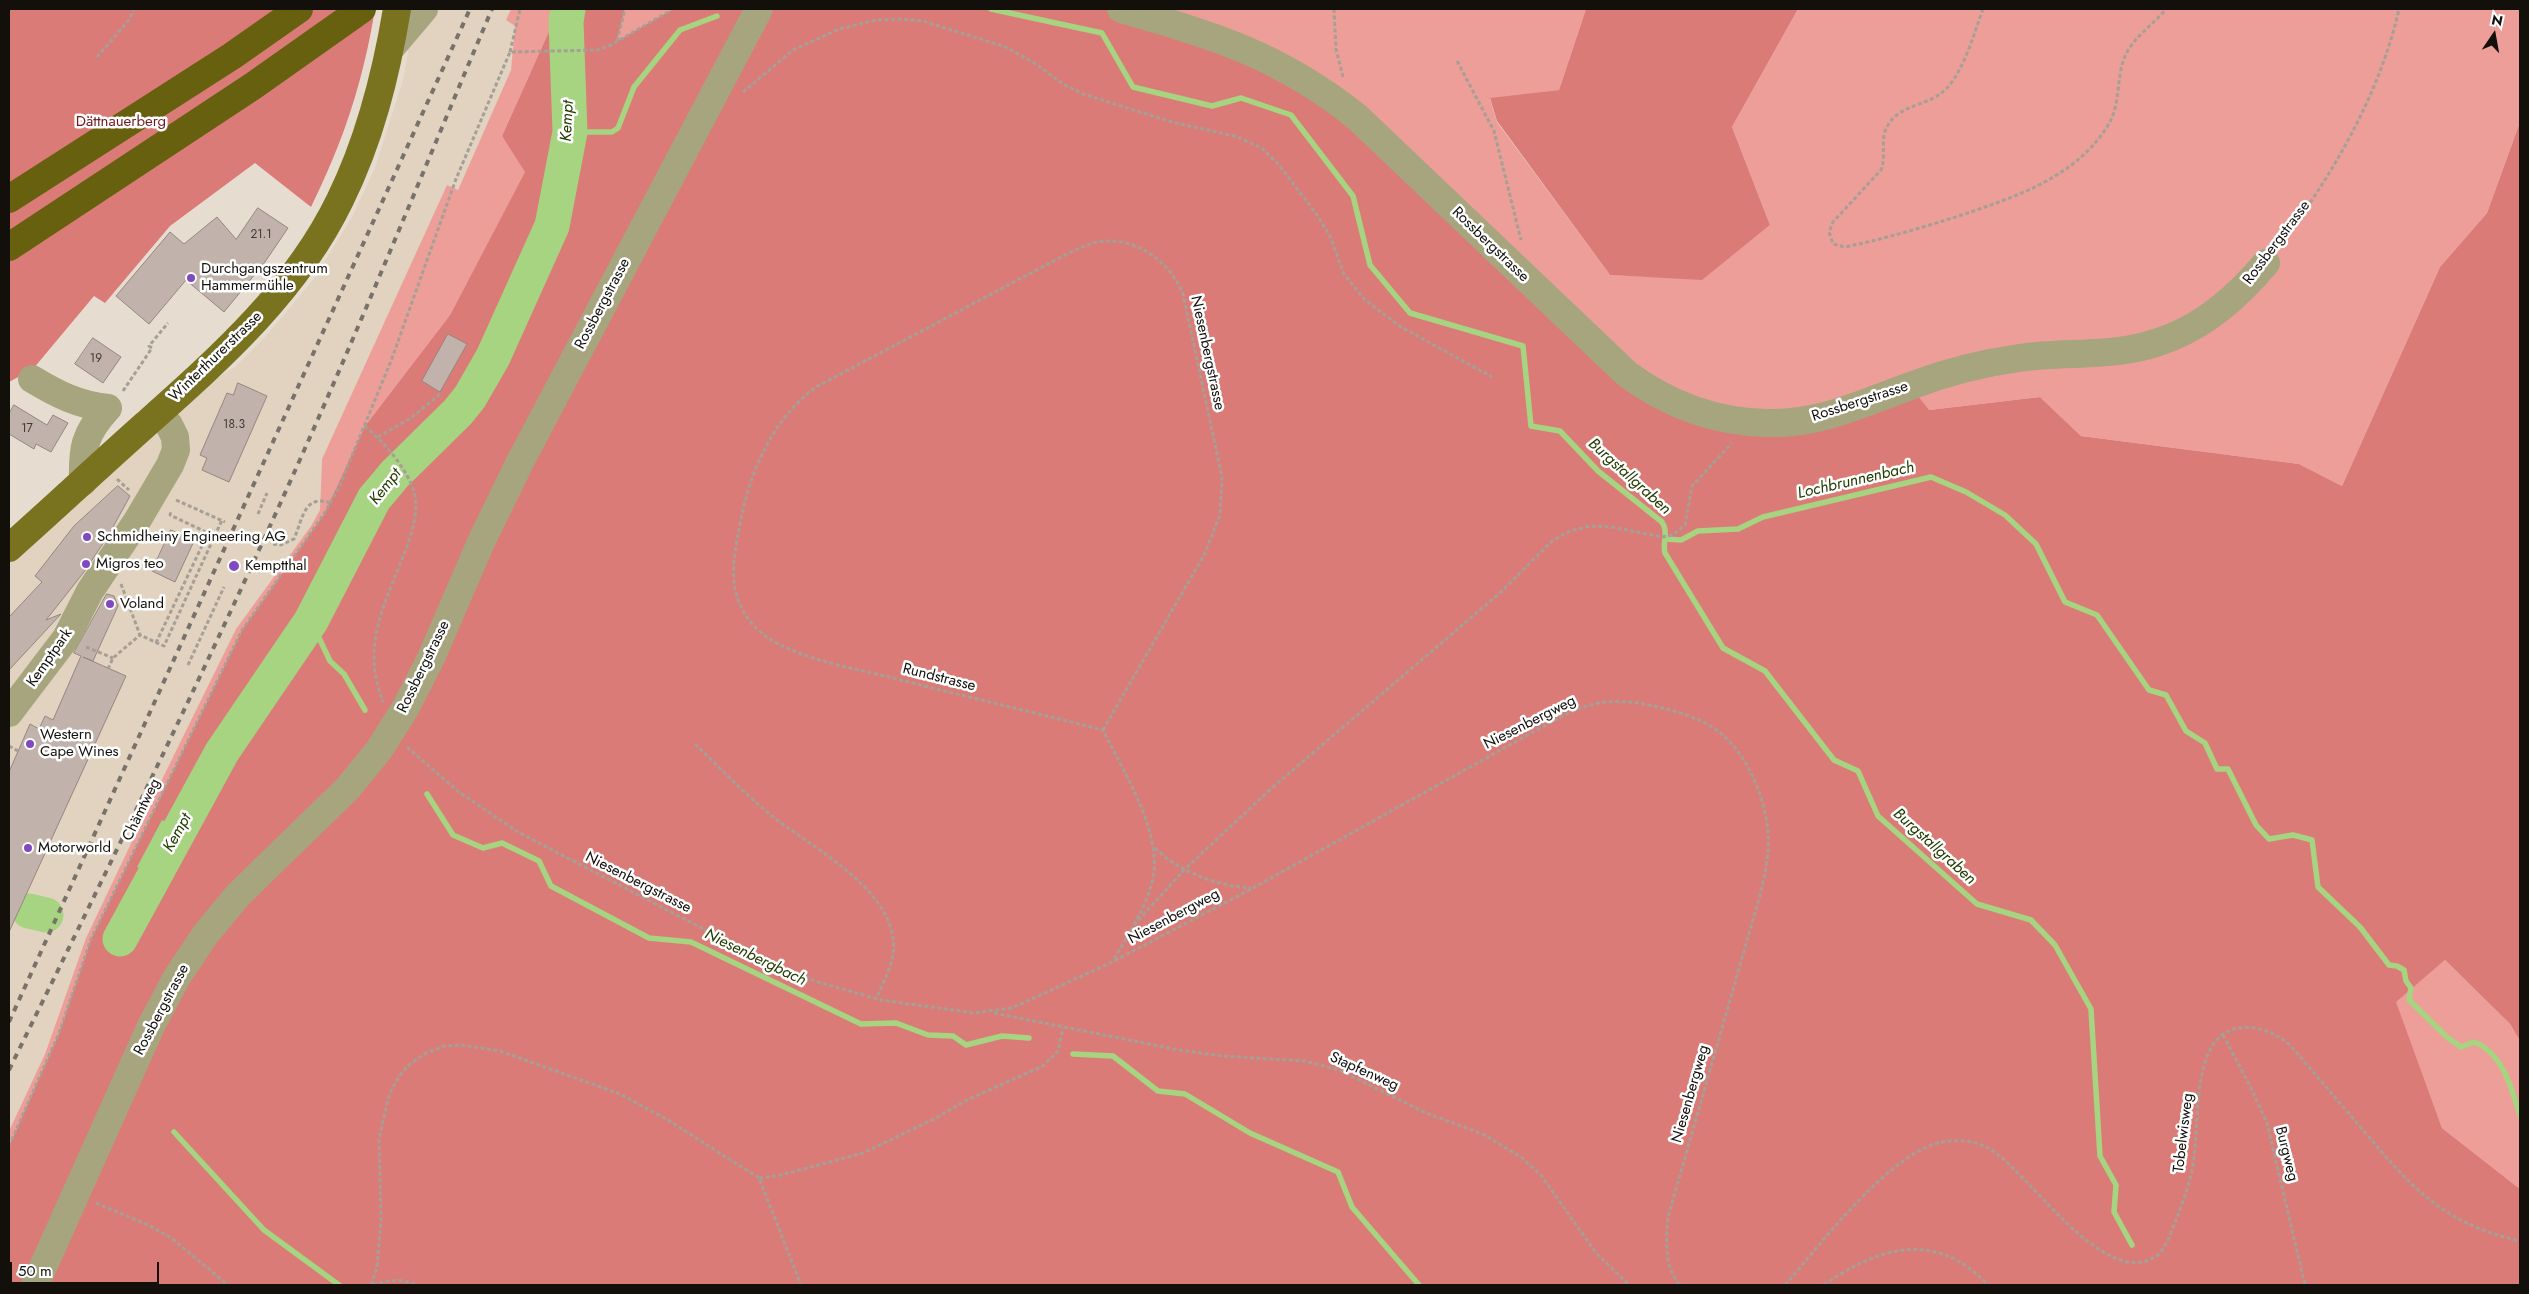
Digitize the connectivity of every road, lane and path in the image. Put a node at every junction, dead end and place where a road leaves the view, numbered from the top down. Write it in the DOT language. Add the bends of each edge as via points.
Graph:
graph roads {
  1 [pos="134,9"];
  2 [pos="299,9"];
  3 [pos="362,9"];
  4 [pos="397,9"];
  5 [pos="424,9"];
  6 [pos="520,9"];
  7 [pos="625,9"];
  8 [pos="673,9"];
  9 [pos="758,9"];
  10 [pos="1121,9"];
  11 [pos="1334,9"];
  12 [pos="1983,9"];
  13 [pos="2166,9"];
  14 [pos="2399,9"];
  15 [pos="617,41"];
  16 [pos="391,48"];
  17 [pos="510,52"];
  18 [pos="97,58"];
  19 [pos="1457,61"];
  20 [pos="1346,84"];
  21 [pos="738,96"];
  22 [pos="9,199"];
  23 [pos="1522,245"];
  24 [pos="9,247"];
  25 [pos="2266,263"];
  26 [pos="168,323"];
  27 [pos="1492,377"];
  28 [pos="32,379"];
  29 [pos="440,394"];
  30 [pos="121,395"];
  31 [pos="787,413"];
  32 [pos="158,414"];
  33 [pos="1746,422"];
  34 [pos="365,426"];
  35 [pos="378,438"];
  36 [pos="83,482"];
  37 [pos="267,493"];
  38 [pos="177,500"];
  39 [pos="331,503"];
  40 [pos="190,506"];
  41 [pos="258,514"];
  42 [pos="273,544"];
  43 [pos="9,548"];
  44 [pos="112,559"];
  45 [pos="224,587"];
  46 [pos="140,635"];
  47 [pos="156,643"];
  48 [pos="188,665"];
  49 [pos="108,669"];
  50 [pos="9,714"];
  51 [pos="393,729"];
  52 [pos="1103,730"];
  53 [pos="695,744"];
  54 [pos="9,746"];
  55 [pos="18,751"];
  56 [pos="1154,848"];
  57 [pos="1185,869"];
  58 [pos="1253,888"];
  59 [pos="1130,929"];
  60 [pos="1112,962"];
  61 [pos="876,999"];
  62 [pos="991,1012"];
  63 [pos="1063,1028"];
  64 [pos="2223,1035"];
  65 [pos="9,1146"];
  66 [pos="759,1178"];
  67 [pos="76,1194"];
  68 [pos="2520,1242"];
  69 [pos="2091,1250"];
  70 [pos="2122,1266"];
  71 [pos="1678,1284"];
  72 [pos="35,1285"];
  73 [pos="228,1285"];
  74 [pos="372,1285"];
  75 [pos="416,1285"];
  76 [pos="801,1285"];
  77 [pos="1628,1285"];
  78 [pos="1785,1285"];
  79 [pos="1824,1285"];
  80 [pos="1988,1285"];
  81 [pos="2305,1285"];
  1 -- 18 [label="path" via="129,20"];
  2 -- 22 [label="highway" via="232,56"];
  3 -- 24 [label="highway" via="253,86"];
  4 -- 16 [label="main road, Winterthurerstrasse"];
  5 -- 16 [label="street"];
  6 -- 17 [label="path"];
  7 -- 15 [label="path"];
  8 -- 15 [label="path"];
  9 -- 51 [label="street, Rossbergstrasse" via="520,462 474,557 431,658"];
  10 -- 33 [label="street, Rossbergstrasse" via="1237,44 1309,82 1357,117 1627,374 1673,403 1708,415"];
  11 -- 20 [label="path" via="1336,49"];
  12 -- 13 [label="path" via="1964,58 1948,86 1939,95 1899,113 1888,123 1883,136 1881,170 1832,222 1829,232 1833,244 1845,247 1933,224 2019,195 2054,178 2089,149 2106,128 2116,108 2126,54"];
  14 -- 25 [label="path, Rossbergstrasse" via="2385,57 2364,107 2308,204"];
  15 -- 17 [label="path" via="592,50"];
  16 -- 32 [label="main road, Winterthurerstrasse" via="366,138 340,201 322,233 291,278 245,332"];
  17 -- 34 [label="path, Chämtweg" via="452,190"];
  19 -- 23 [label="path" via="1494,131"];
  21 -- 27 [label="path" via="793,50 828,33 865,22 923,21 1006,47 1083,94 1263,148 1315,212 1330,236 1344,274 1364,299 1401,327"];
  25 -- 33 [label="street, Rossbergstrasse" via="2217,312 2186,332 2155,344 2107,354 2037,356 2000,361 1933,378 1812,419 1790,423"];
  26 -- 30 [label="path" via="149,346 152,348"];
  28 -- 36 [label="street" via="68,400 108,408 86,439 82,454"];
  29 -- 35 [label="path" via="411,418"];
  31 -- 52 [label="path, Rundstrasse" via="774,431 753,477 737,540 733,582 745,615 755,626 776,642 803,655"];
  31 -- 52 [label="path, Niesenbergstrasse" via="816,387 1086,246 1106,241 1124,243 1139,248 1165,265 1184,294 1222,476 1220,515 1204,555"];
  32 -- 36 [label="main road, Winterthurerstrasse"];
  32 -- 44 [label="street, Kemptpark" via="176,437 174,454"];
  33 -- 57 [label="path" via="1729,447 1692,486 1686,522 1679,532 1664,537 1611,526 1581,527 1552,541 1501,592 1273,787"];
  34 -- 35 [label="path"];
  34 -- 39 [label="path, Chämtweg"];
  35 -- 51 [label="path, Niesenbergstrasse" via="390,449 412,488 416,510 411,533 378,619 373,646 377,684"];
  36 -- 43 [label="main road, Winterthurerstrasse"];
  37 -- 41 [label="path"];
  38 -- 47 [label="path" via="170,515 208,533"];
  39 -- 42 [label="path" via="314,500 308,506 294,539 281,545"];
  39 -- 65 [label="path, Chämtweg" via="242,630 91,939 59,1033"];
  40 -- 47 [label="path" via="224,521 164,646"];
  44 -- 46 [label="path"];
  44 -- 50 [label="street, Kemptpark" via="66,638"];
  45 -- 48 [label="path"];
  46 -- 47 [label="path"];
  46 -- 49 [label="path" via="113,658"];
  51 -- 61 [label="path, Niesenbergstrasse" via="432,770 518,832 753,955 818,982"];
  51 -- 67 [label="street, Rossbergstrasse" via="348,788 238,896 191,956 151,1026"];
  52 -- 56 [label="path" via="1139,802"];
  53 -- 61 [label="path" via="766,811 862,884 882,907 891,927 894,945 891,962"];
  54 -- 55 [label="path"];
  56 -- 57 [label="path"];
  56 -- 59 [label="path" via="1153,882"];
  57 -- 58 [label="path" via="1227,884"];
  57 -- 59 [label="path"];
  58 -- 60 [label="path, Niesenbergweg"];
  58 -- 71 [label="path, Niesenbergweg" via="1582,707 1617,702 1656,706 1710,726 1724,737 1744,762 1760,796 1768,850 1760,895 1668,1217 1666,1248"];
  59 -- 60 [label="path"];
  60 -- 62 [label="path, Niesenbergweg" via="1031,1001"];
  61 -- 62 [label="path, Niesenbergstrasse" via="954,1012"];
  62 -- 63 [label="path, Stapfenweg"];
  63 -- 66 [label="path" via="1058,1051 1043,1066 863,1153 781,1176"];
  63 -- 77 [label="path, Stapfenweg" via="1205,1054 1317,1063 1339,1070 1426,1113 1486,1135 1541,1174 1596,1253"];
  64 -- 68 [label="path" via="2233,1029 2248,1027 2276,1033 2291,1046 2393,1167 2426,1198 2466,1222"];
  64 -- 70 [label="path, Tobelwisweg" via="2211,1049 2205,1064 2192,1171 2169,1237 2158,1256 2150,1261"];
  64 -- 81 [label="path, Burgweg" via="2267,1124"];
  66 -- 74 [label="path" via="668,1120 620,1094 500,1051 444,1046 410,1064 389,1095 379,1146 379,1249"];
  66 -- 76 [label="path"];
  67 -- 72 [label="street, Rossbergstrasse"];
  67 -- 73 [label="path" via="156,1229 188,1250"];
  69 -- 78 [label="path" via="1989,1148 1962,1140 1947,1141 1919,1152 1888,1174"];
  74 -- 75 [label="path" via="390,1280"];
  79 -- 80 [label="path" via="1864,1261 1916,1250 1947,1254 1964,1263"];
}
